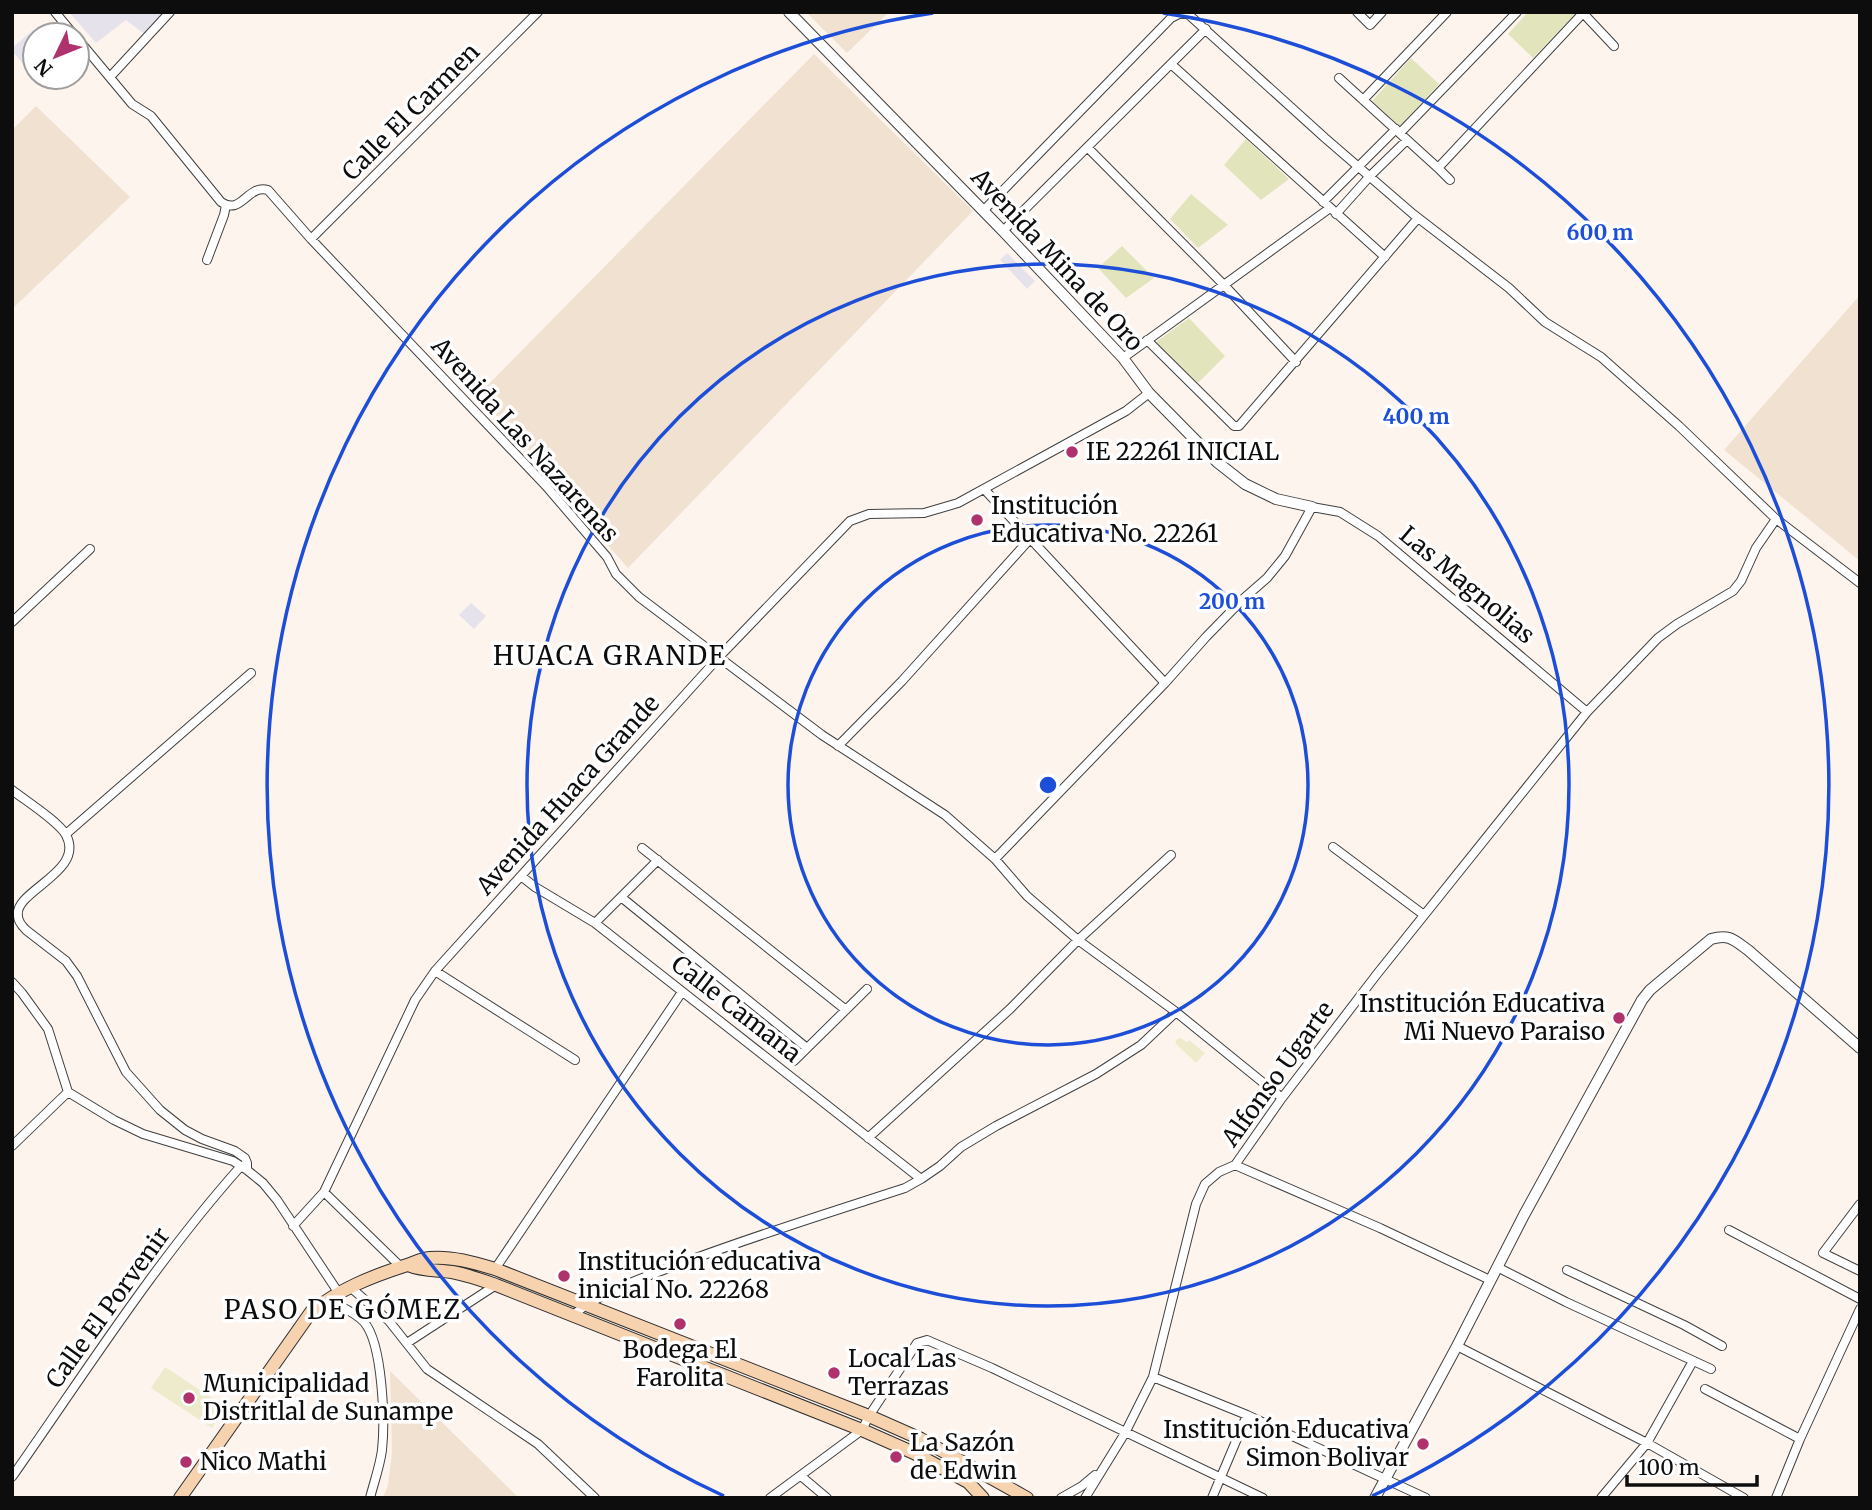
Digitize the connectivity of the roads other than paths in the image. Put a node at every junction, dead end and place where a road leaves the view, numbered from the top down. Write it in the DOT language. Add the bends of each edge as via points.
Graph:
graph roads {
  1 [pos="170,12"];
  2 [pos="538,12"];
  3 [pos="789,12"];
  4 [pos="1357,12"];
  5 [pos="1382,12"];
  6 [pos="1447,12"];
  7 [pos="1517,12"];
  8 [pos="1583,12"];
  9 [pos="1206,29"];
  10 [pos="1614,46"];
  11 [pos="91,55"];
  12 [pos="1171,64"];
  13 [pos="110,77"];
  14 [pos="1339,78"];
  15 [pos="1363,100"];
  16 [pos="1398,131"];
  17 [pos="1407,140"];
  18 [pos="1088,148"];
  19 [pos="1357,166"];
  20 [pos="1438,168"];
  21 [pos="1370,176"];
  22 [pos="1450,180"];
  23 [pos="229,206"];
  24 [pos="1329,208"];
  25 [pos="983,211"];
  26 [pos="1418,218"];
  27 [pos="1003,231"];
  28 [pos="311,239"];
  29 [pos="1385,257"];
  30 [pos="207,260"];
  31 [pos="1224,285"];
  32 [pos="1147,340"];
  33 [pos="1123,358"];
  34 [pos="1296,362"];
  35 [pos="1149,393"];
  36 [pos="984,489"];
  37 [pos="1312,507"];
  38 [pos="1776,519"];
  39 [pos="1030,539"];
  40 [pos="90,549"];
  41 [pos="1860,583"];
  42 [pos="12,622"];
  43 [pos="719,657"];
  44 [pos="251,673"];
  45 [pos="1165,683"];
  46 [pos="1587,712"];
  47 [pos="838,746"];
  48 [pos="12,790"];
  49 [pos="66,834"];
  50 [pos="1333,846"];
  51 [pos="642,848"];
  52 [pos="1171,855"];
  53 [pos="995,859"];
  54 [pos="658,860"];
  55 [pos="522,876"];
  56 [pos="621,897"];
  57 [pos="1424,915"];
  58 [pos="595,923"];
  59 [pos="1078,940"];
  60 [pos="435,971"];
  61 [pos="12,982"];
  62 [pos="867,989"];
  63 [pos="682,992"];
  64 [pos="846,1010"];
  65 [pos="1176,1012"];
  66 [pos="807,1048"];
  67 [pos="1860,1048"];
  68 [pos="575,1060"];
  69 [pos="794,1061"];
  70 [pos="68,1092"];
  71 [pos="1282,1098"];
  72 [pos="869,1138"];
  73 [pos="12,1146"];
  74 [pos="1236,1165"];
  75 [pos="244,1168"];
  76 [pos="922,1179"];
  77 [pos="324,1192"];
  78 [pos="1860,1204"];
  79 [pos="293,1226"];
  80 [pos="1729,1230"];
  81 [pos="404,1266"];
  82 [pos="1497,1267"];
  83 [pos="495,1269"];
  84 [pos="1567,1270"];
  85 [pos="1860,1272"];
  86 [pos="1490,1280"];
  87 [pos="496,1285"];
  88 [pos="338,1292"];
  89 [pos="1860,1299"];
  90 [pos="585,1305"];
  91 [pos="1860,1309"];
  92 [pos="573,1315"];
  93 [pos="407,1343"];
  94 [pos="1457,1346"];
  95 [pos="1722,1346"];
  96 [pos="1693,1362"];
  97 [pos="1711,1369"];
  98 [pos="1153,1377"];
  99 [pos="1705,1389"];
  100 [pos="1247,1415"];
  101 [pos="869,1416"];
  102 [pos="862,1430"];
  103 [pos="1125,1433"];
  104 [pos="1800,1439"];
  105 [pos="1647,1443"];
  106 [pos="1100,1471"];
  107 [pos="801,1476"];
  108 [pos="12,1477"];
  109 [pos="1384,1478"];
  110 [pos="1221,1479"];
  111 [pos="180,1498"];
  112 [pos="370,1498"];
  113 [pos="595,1498"];
  114 [pos="770,1498"];
  115 [pos="827,1498"];
  116 [pos="984,1498"];
  117 [pos="1027,1498"];
  118 [pos="1061,1498"];
  119 [pos="1085,1498"];
  120 [pos="1212,1498"];
  121 [pos="1263,1498"];
  122 [pos="1375,1498"];
  123 [pos="1426,1498"];
  124 [pos="1601,1498"];
  125 [pos="1744,1498"];
  126 [pos="1776,1498"];
  1 -- 13 [label="street"];
  2 -- 28 [label="street, Calle El Carmen"];
  3 -- 25 [label="street, Avenida Mina de Oro"];
  4 -- 5 [label="street" via="1370,25"];
  6 -- 15 [label="street"];
  7 -- 16 [label="street"];
  8 -- 10 [label="street"];
  8 -- 20 [label="street"];
  9 -- 12 [label="street"];
  9 -- 19 [label="street"];
  9 -- 25 [label="street" via="1188,14 1175,15"];
  11 -- 13 [label="street"];
  12 -- 18 [label="street"];
  12 -- 24 [label="street"];
  13 -- 23 [label="street" via="132,104 151,116"];
  14 -- 15 [label="street"];
  15 -- 16 [label="street"];
  16 -- 17 [label="street"];
  16 -- 19 [label="street"];
  17 -- 20 [label="street"];
  17 -- 21 [label="street"];
  18 -- 27 [label="street"];
  18 -- 31 [label="street"];
  19 -- 21 [label="street"];
  19 -- 24 [label="street"];
  20 -- 22 [label="street"];
  21 -- 24 [label="street"];
  21 -- 26 [label="street"];
  23 -- 28 [label="street, Avenida Las Nazarenas" via="265,189"];
  23 -- 30 [label="street"];
  24 -- 29 [label="street"];
  24 -- 31 [label="street"];
  25 -- 27 [label="street, Avenida Mina de Oro"];
  26 -- 29 [label="street"];
  26 -- 38 [label="street" via="1545,322 1601,357"];
  27 -- 33 [label="street, Avenida Mina de Oro"];
  28 -- 43 [label="street, Avenida Las Nazarenas" via="546,486 626,586"];
  29 -- 34 [label="street"];
  31 -- 32 [label="street"];
  31 -- 34 [label="street"];
  32 -- 33 [label="street"];
  32 -- 34 [label="street" via="1234,426"];
  33 -- 35 [label="street, Avenida Mina de Oro"];
  35 -- 36 [label="street, Avenida Huaca Grande" via="1126,411"];
  35 -- 37 [label="street, Avenida Mina de Oro" via="1245,484 1276,499"];
  36 -- 39 [label="street"];
  36 -- 43 [label="street, Avenida Huaca Grande" via="924,513 869,514 850,521"];
  37 -- 45 [label="street" via="1267,578"];
  37 -- 46 [label="street, Las Magnolias" via="1340,512 1378,536"];
  38 -- 41 [label="street"];
  38 -- 46 [label="street, Alfonso Ugarte" via="1733,591 1658,638"];
  39 -- 45 [label="street"];
  39 -- 47 [label="street"];
  40 -- 42 [label="street"];
  43 -- 47 [label="street, Avenida Las Nazarenas"];
  43 -- 55 [label="street, Avenida Huaca Grande"];
  44 -- 49 [label="street"];
  45 -- 53 [label="street"];
  46 -- 57 [label="street, Alfonso Ugarte"];
  47 -- 53 [label="street, Avenida Las Nazarenas" via="945,815"];
  48 -- 49 [label="street"];
  49 -- 75 [label="street" via="69,850 65,861 19,908 21,924 66,961 126,1072 160,1110 185,1130 235,1151 245,1158"];
  50 -- 57 [label="street"];
  51 -- 54 [label="street"];
  52 -- 59 [label="street"];
  53 -- 59 [label="street, Avenida Las Nazarenas"];
  54 -- 56 [label="street"];
  54 -- 64 [label="street"];
  55 -- 58 [label="street, Calle Camana"];
  55 -- 60 [label="street, Avenida Huaca Grande"];
  56 -- 58 [label="street"];
  56 -- 66 [label="street"];
  57 -- 71 [label="street, Alfonso Ugarte"];
  58 -- 63 [label="street, Calle Camana"];
  59 -- 65 [label="street, Avenida Las Nazarenas"];
  59 -- 72 [label="street"];
  60 -- 68 [label="street"];
  60 -- 77 [label="street, Avenida Huaca Grande" via="415,1000"];
  61 -- 70 [label="street" via="48,1029"];
  62 -- 64 [label="street"];
  63 -- 72 [label="street, Calle Camana"];
  63 -- 83 [label="street"];
  64 -- 66 [label="street"];
  65 -- 71 [label="street, Avenida Las Nazarenas"];
  65 -- 76 [label="street" via="1141,1045 961,1147"];
  66 -- 69 [label="street"];
  67 -- 82 [label="street" via="1734,940 1723,936 1711,939 1642,1000"];
  70 -- 73 [label="street"];
  70 -- 75 [label="street" via="144,1134"];
  71 -- 74 [label="street, Alfonso Ugarte"];
  72 -- 76 [label="street, Calle Camana"];
  74 -- 86 [label="street"];
  74 -- 98 [label="street, Alfonso Ugarte" via="1205,1184 1196,1204"];
  75 -- 79 [label="street" via="263,1183"];
  75 -- 108 [label="street, Calle El Porvenir" via="198,1215"];
  76 -- 90 [label="street" via="730,1245"];
  77 -- 79 [label="street, Avenida Huaca Grande"];
  77 -- 81 [label="street"];
  78 -- 85 [label="street" via="1823,1253"];
  79 -- 88 [label="street"];
  80 -- 89 [label="street"];
  81 -- 83 [label="main road" via="434,1258"];
  81 -- 87 [label="main road" via="472,1276"];
  81 -- 88 [label="main road"];
  82 -- 86 [label="street"];
  82 -- 96 [label="street"];
  83 -- 90 [label="main road"];
  84 -- 95 [label="street"];
  86 -- 94 [label="street"];
  87 -- 92 [label="main road"];
  87 -- 93 [label="street"];
  88 -- 93 [label="street" via="390,1321"];
  88 -- 111 [label="main road" via="311,1312"];
  88 -- 112 [label="street" via="369,1329 378,1359 384,1428"];
  90 -- 92 [label="street"];
  90 -- 101 [label="main road"];
  91 -- 104 [label="street"];
  92 -- 102 [label="main road"];
  93 -- 113 [label="street" via="427,1369 538,1444"];
  94 -- 105 [label="street"];
  94 -- 109 [label="street"];
  96 -- 97 [label="street"];
  96 -- 105 [label="street"];
  98 -- 100 [label="street"];
  98 -- 103 [label="street, Alfonso Ugarte"];
  99 -- 104 [label="street"];
  100 -- 109 [label="street"];
  100 -- 110 [label="street"];
  101 -- 102 [label="street"];
  101 -- 103 [label="street" via="918,1343 927,1340"];
  101 -- 117 [label="main road" via="921,1439"];
  102 -- 107 [label="street"];
  102 -- 116 [label="main road" via="968,1482"];
  103 -- 106 [label="street, Alfonso Ugarte"];
  103 -- 110 [label="street"];
  104 -- 126 [label="street"];
  105 -- 124 [label="street"];
  105 -- 125 [label="street"];
  106 -- 118 [label="street"];
  106 -- 119 [label="street, Alfonso Ugarte"];
  107 -- 114 [label="street"];
  107 -- 115 [label="street"];
  109 -- 122 [label="street"];
  109 -- 123 [label="street"];
  110 -- 120 [label="street"];
  110 -- 121 [label="street"];
}
